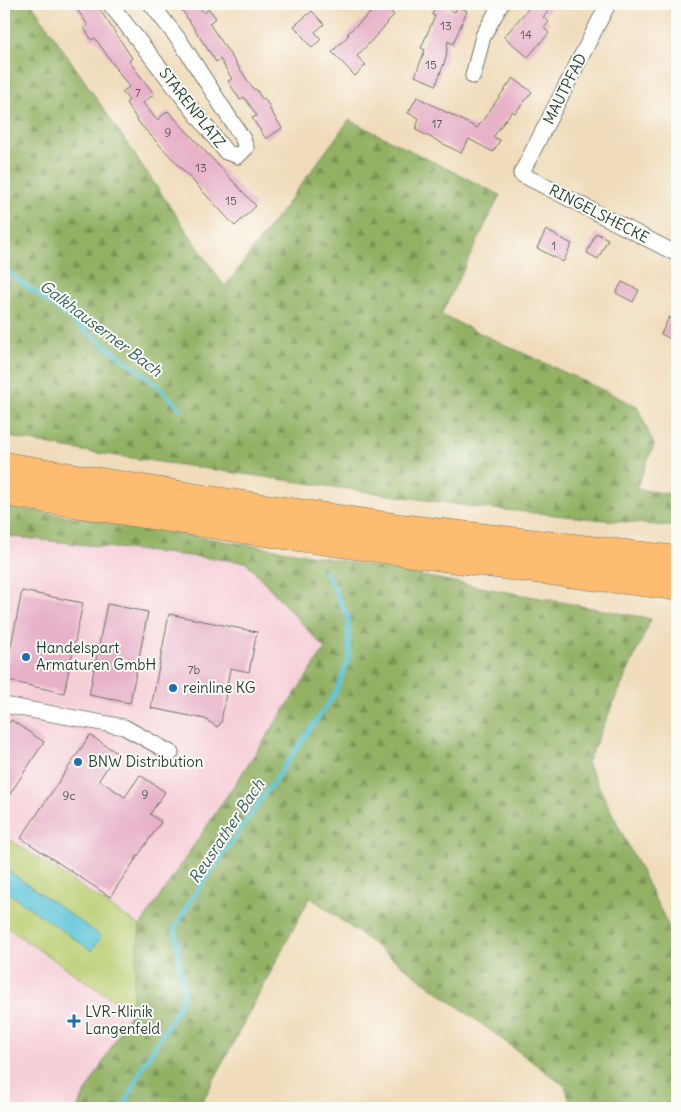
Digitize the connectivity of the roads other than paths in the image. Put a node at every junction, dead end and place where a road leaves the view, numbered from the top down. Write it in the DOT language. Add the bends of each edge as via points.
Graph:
graph roads {
  1 [pos="110,4"];
  2 [pos="151,4"];
  3 [pos="501,4"];
  4 [pos="608,4"];
  5 [pos="473,76"];
  6 [pos="522,174"];
  7 [pos="677,254"];
  8 [pos="4,466"];
  9 [pos="4,492"];
  10 [pos="677,560"];
  11 [pos="677,586"];
  12 [pos="4,705"];
  13 [pos="171,753"];
  1 -- 2 [label="street, STARENPLATZ" via="226,152 238,156 246,148 243,139 180,41"];
  3 -- 5 [label="street" via="483,36"];
  4 -- 6 [label="street, MAUTPFAD"];
  6 -- 7 [label="street, RINGELSHECKE"];
  8 -- 10 [label="highway" via="400,528"];
  9 -- 11 [label="highway" via="394,552"];
  12 -- 13 [label="street" via="124,727"];
}
